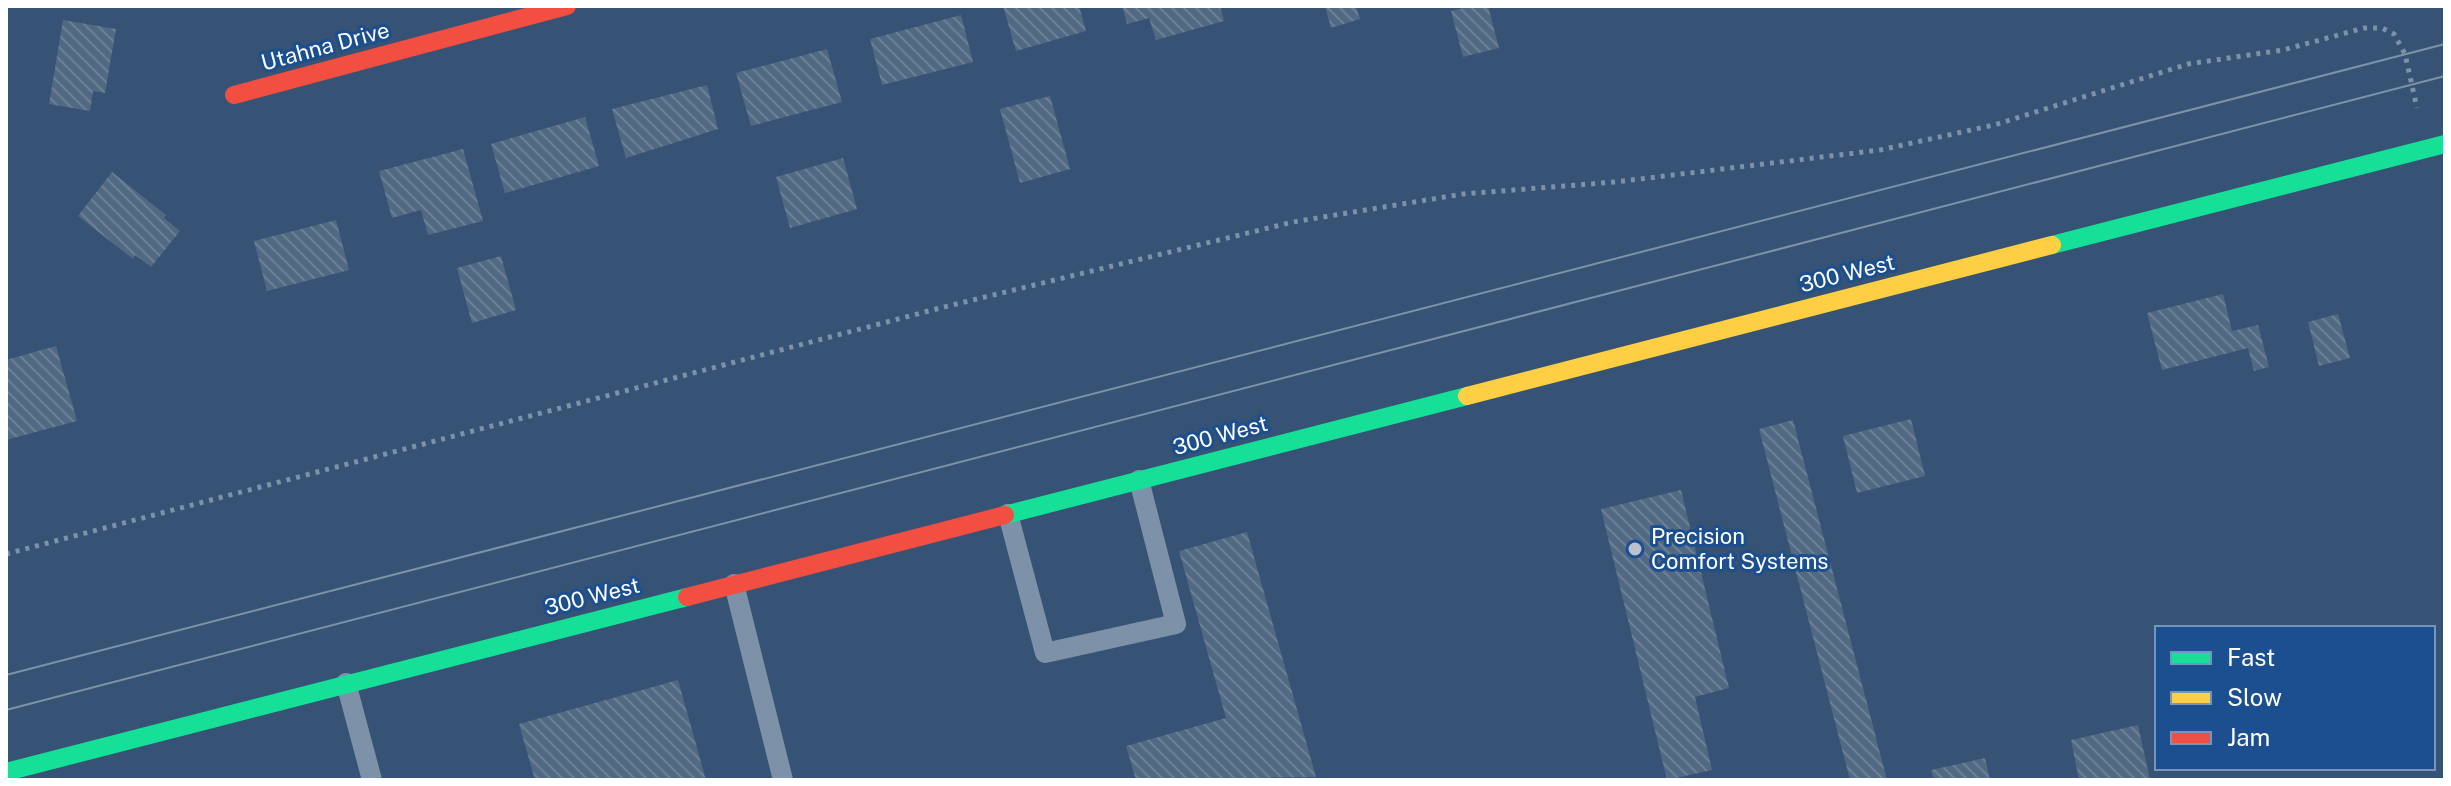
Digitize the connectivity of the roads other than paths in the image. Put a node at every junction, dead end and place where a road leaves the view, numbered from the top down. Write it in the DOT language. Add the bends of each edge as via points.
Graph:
graph roads {
  1 [pos="567,6"];
  2 [pos="234,95"];
  3 [pos="2436,146"];
  4 [pos="1139,480"];
  5 [pos="1008,514"];
  6 [pos="734,584"];
  7 [pos="346,683"];
  8 [pos="6,772"];
  9 [pos="372,780"];
  10 [pos="783,780"];
  1 -- 2 [label="street, Utahna Drive"];
  3 -- 4 [label="street, 300 West"];
  4 -- 5 [label="street, 300 West"];
  4 -- 5 [label="lane" via="1176,624 1045,653"];
  5 -- 6 [label="street, 300 West"];
  6 -- 7 [label="street, 300 West"];
  6 -- 10 [label="lane"];
  7 -- 8 [label="street, 300 West"];
  7 -- 9 [label="lane"];
}
